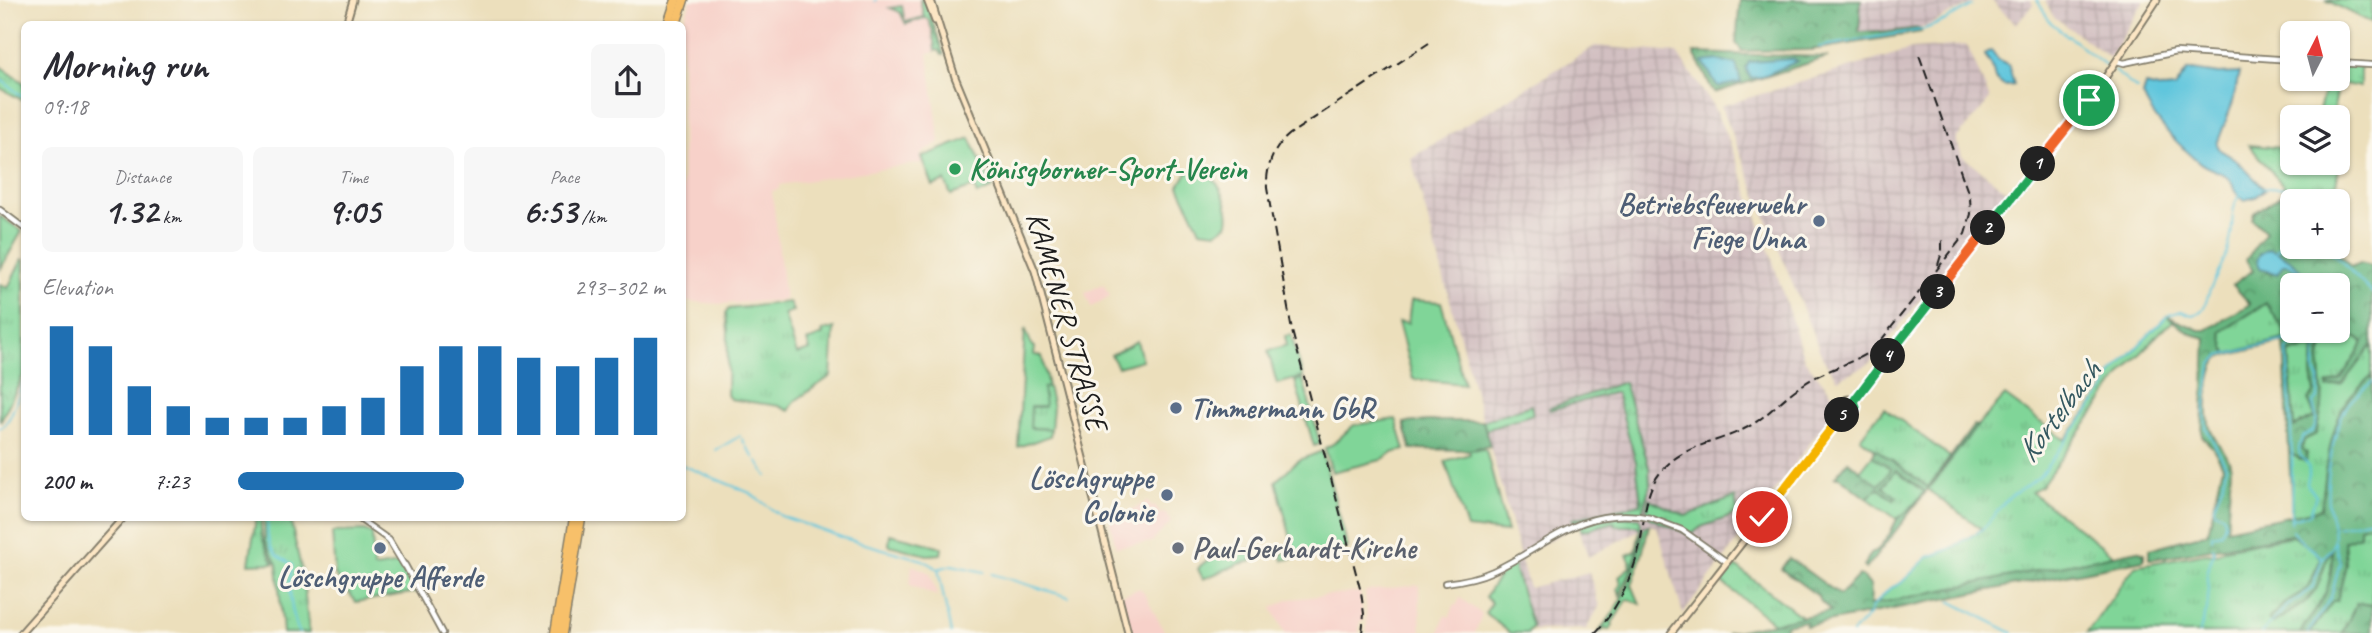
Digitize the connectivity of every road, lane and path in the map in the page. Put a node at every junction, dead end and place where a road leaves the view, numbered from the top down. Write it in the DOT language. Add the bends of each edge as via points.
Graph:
graph roads {
  1 [pos="353,0"];
  2 [pos="676,0"];
  3 [pos="684,0"];
  4 [pos="929,0"];
  5 [pos="2157,0"];
  6 [pos="347,21"];
  7 [pos="669,21"];
  8 [pos="677,21"];
  9 [pos="2119,58"];
  10 [pos="2280,59"];
  11 [pos="2350,64"];
  12 [pos="2372,65"];
  13 [pos="0,210"];
  14 [pos="21,226"];
  15 [pos="120,521"];
  16 [pos="362,521"];
  17 [pos="574,521"];
  18 [pos="581,521"];
  19 [pos="1727,562"];
  20 [pos="1445,583"];
  21 [pos="21,633"];
  22 [pos="442,633"];
  23 [pos="555,633"];
  24 [pos="562,633"];
  25 [pos="1128,633"];
  26 [pos="1671,633"];
  1 -- 6 [label="main road"];
  2 -- 7 [label="highway"];
  3 -- 8 [label="highway"];
  4 -- 25 [label="main road, KAMENER STRASSE" via="955,77 1035,271"];
  5 -- 9 [label="main road"];
  9 -- 10 [label="street" via="2124,63 2176,52"];
  9 -- 19 [label="main road" via="1854,401 1844,401 1846,411"];
  11 -- 12 [label="street"];
  13 -- 14 [label="street"];
  15 -- 21 [label="main road"];
  16 -- 22 [label="street" via="389,540"];
  17 -- 23 [label="highway"];
  18 -- 24 [label="highway"];
  19 -- 20 [label="street, bridge" via="1682,530 1650,518 1610,515 1563,530 1496,570"];
  19 -- 26 [label="main road"];
}
